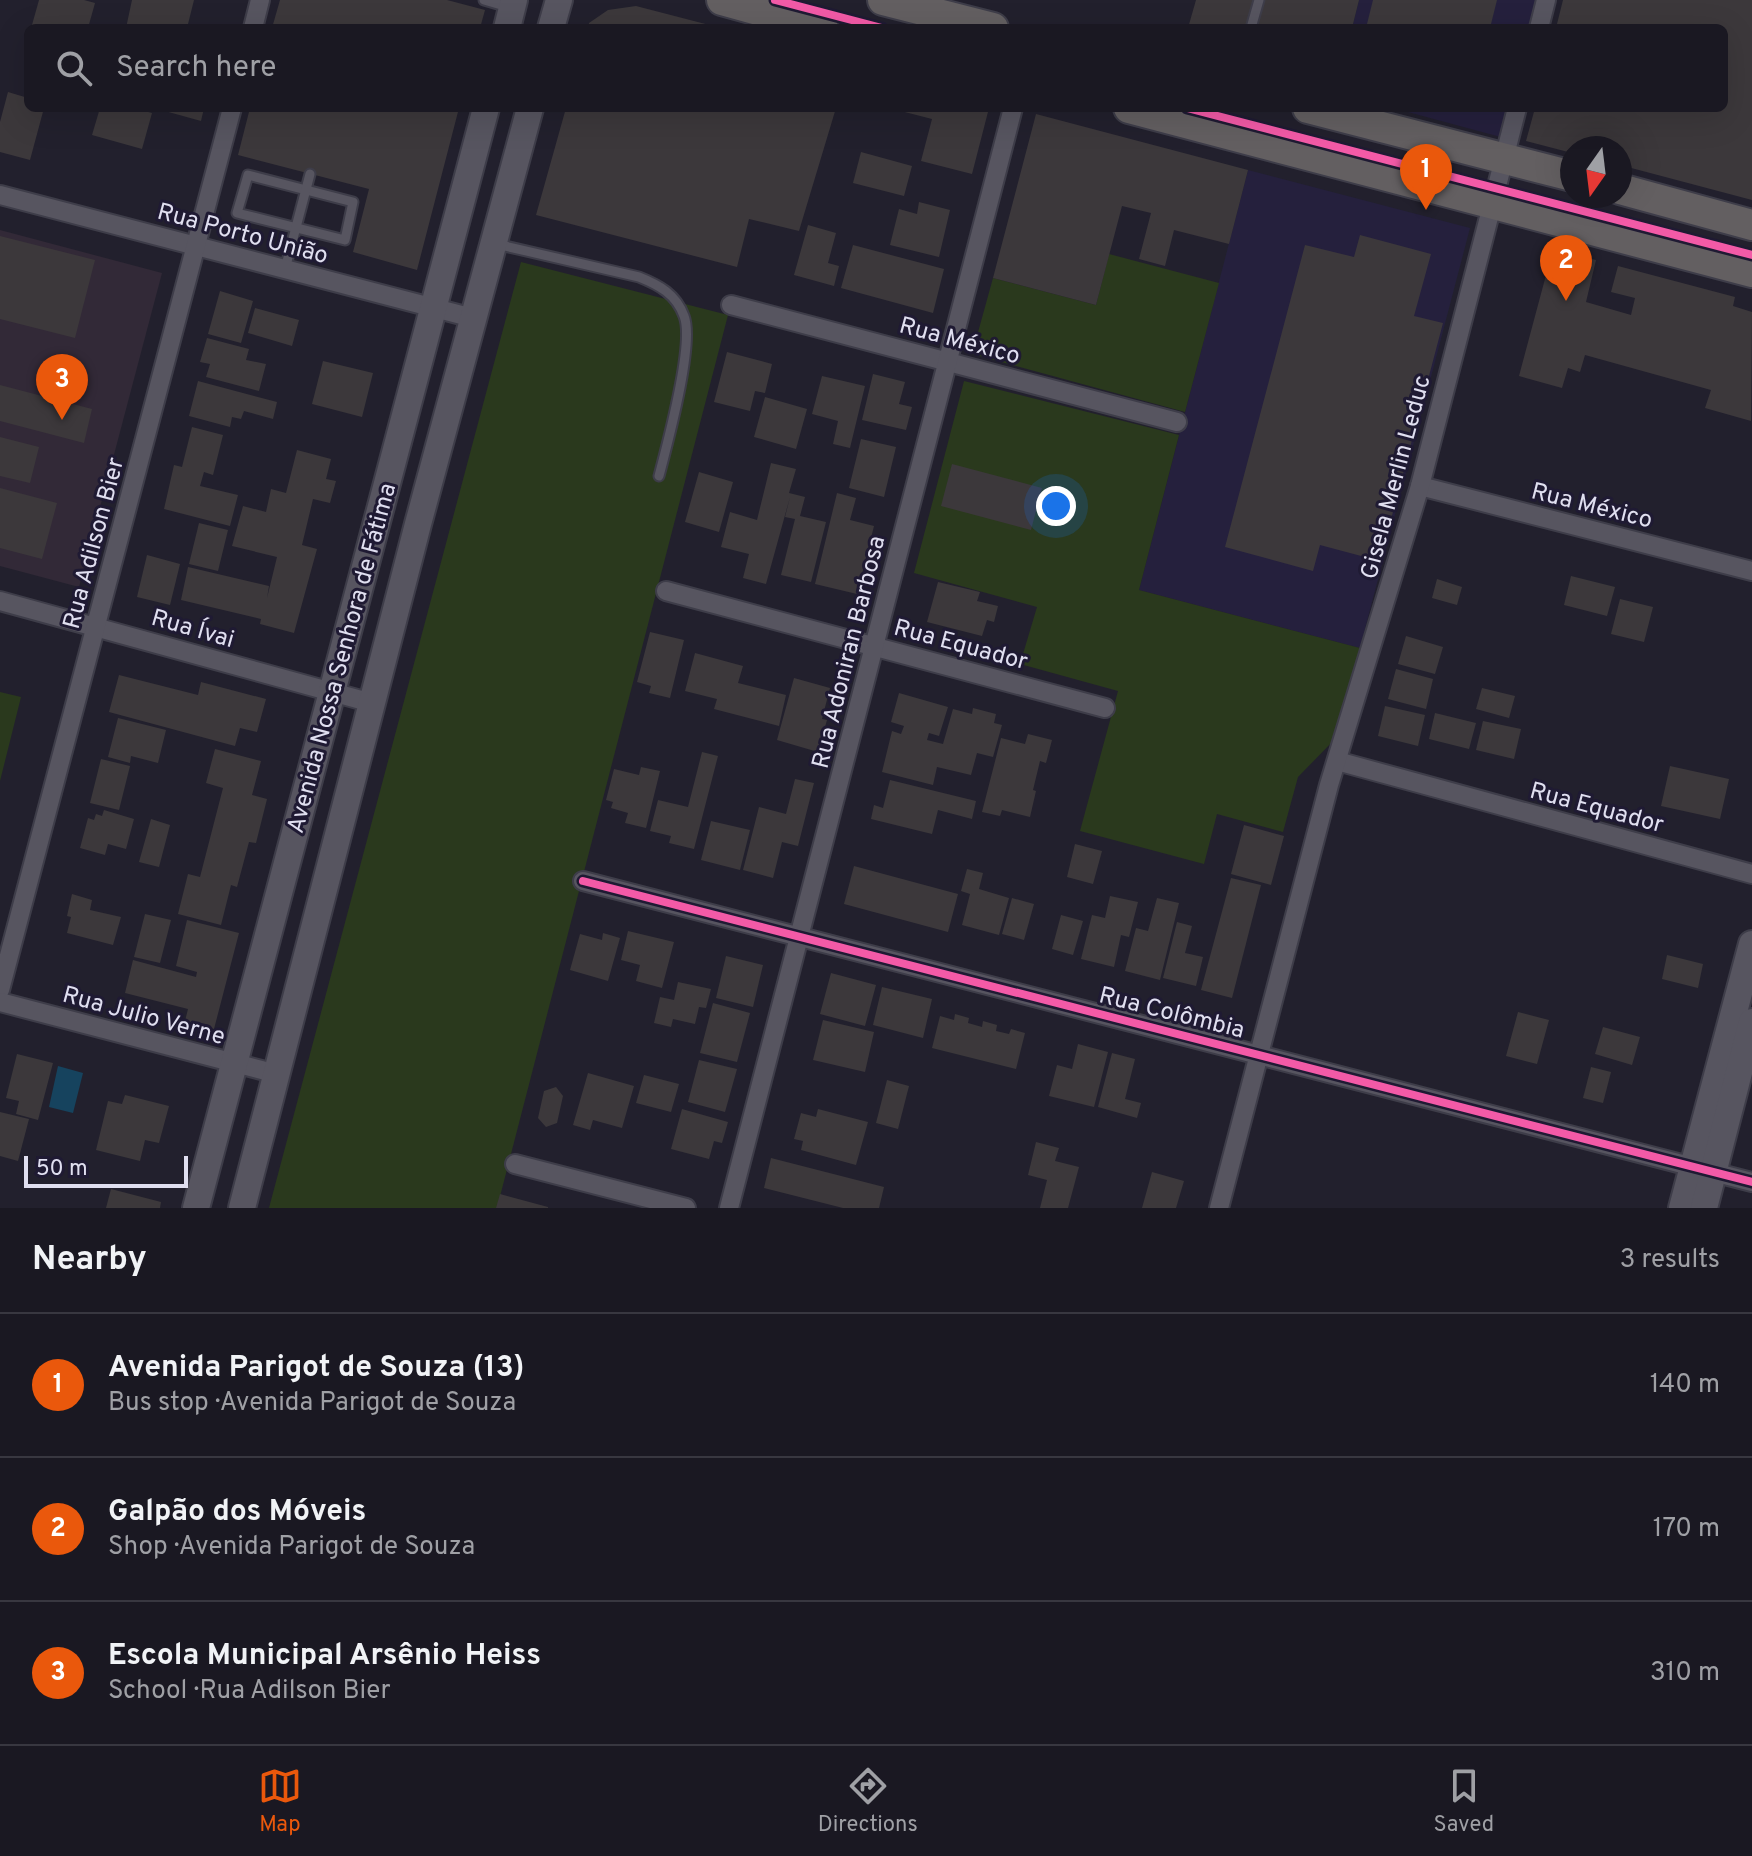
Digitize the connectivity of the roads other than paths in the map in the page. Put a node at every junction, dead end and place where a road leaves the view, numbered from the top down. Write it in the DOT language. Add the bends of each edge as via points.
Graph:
graph roads {
  1 [pos="260,0"];
  2 [pos="484,0"];
  3 [pos="559,0"];
  4 [pos="722,0"];
  5 [pos="883,0"];
  6 [pos="1259,0"];
  7 [pos="1546,0"];
  8 [pos="511,12"];
  9 [pos="254,24"];
  10 [pos="552,24"];
  11 [pos="809,24"];
  12 [pos="977,24"];
  13 [pos="1252,24"];
  14 [pos="1540,24"];
  15 [pos="231,112"];
  16 [pos="485,112"];
  17 [pos="529,112"];
  18 [pos="1012,112"];
  19 [pos="1144,112"];
  20 [pos="1324,112"];
  21 [pos="1516,112"];
  22 [pos="1504,158"];
  23 [pos="1560,173"];
  24 [pos="310,174"];
  25 [pos="306,190"];
  26 [pos="1632,192"];
  27 [pos="0,195"];
  28 [pos="1491,203"];
  29 [pos="1752,225"];
  30 [pos="296,228"];
  31 [pos="494,243"];
  32 [pos="197,246"];
  33 [pos="285,269"];
  34 [pos="1752,272"];
  35 [pos="731,305"];
  36 [pos="433,308"];
  37 [pos="473,318"];
  38 [pos="948,362"];
  39 [pos="1177,422"];
  40 [pos="659,476"];
  41 [pos="1420,486"];
  42 [pos="1752,571"];
  43 [pos="666,591"];
  44 [pos="0,601"];
  45 [pos="96,625"];
  46 [pos="875,646"];
  47 [pos="332,692"];
  48 [pos="372,703"];
  49 [pos="1105,708"];
  50 [pos="1337,761"];
  51 [pos="1752,874"];
  52 [pos="583,881"];
  53 [pos="799,937"];
  54 [pos="1752,944"];
  55 [pos="0,990"];
  56 [pos="0,1002"];
  57 [pos="1752,1022"];
  58 [pos="1259,1055"];
  59 [pos="234,1063"];
  60 [pos="277,1074"];
  61 [pos="515,1164"];
  62 [pos="1704,1170"];
  63 [pos="1752,1182"];
  64 [pos="196,1208"];
  65 [pos="242,1208"];
  66 [pos="686,1208"];
  67 [pos="729,1208"];
  68 [pos="1219,1208"];
  69 [pos="1682,1208"];
  70 [pos="1704,1208"];
  1 -- 9 [label="street"];
  2 -- 8 [label="lane"];
  3 -- 10 [label="street"];
  4 -- 11 [label="main road"];
  5 -- 12 [label="main road"];
  6 -- 13 [label="lane"];
  7 -- 14 [label="street"];
  15 -- 32 [label="street, Rua Adilson Bier"];
  16 -- 36 [label="street, Avenida Nossa Senhora de Fátima"];
  17 -- 31 [label="street, Avenida Nossa Senhora de Fátima"];
  18 -- 38 [label="street, Rua Adoniran Barbosa"];
  19 -- 28 [label="main road"];
  20 -- 22 [label="main road"];
  21 -- 22 [label="street, Gisela Merlin Leduc"];
  22 -- 23 [label="main road"];
  22 -- 28 [label="street, Gisela Merlin Leduc"];
  24 -- 25 [label="lane"];
  25 -- 30 [label="lane"];
  25 -- 30 [label="lane" via="353,202 345,240"];
  25 -- 30 [label="lane" via="248,175 237,213"];
  26 -- 29 [label="main road"];
  27 -- 32 [label="street, Rua Porto União"];
  28 -- 34 [label="main road"];
  28 -- 41 [label="street, Gisela Merlin Leduc"];
  30 -- 33 [label="lane"];
  31 -- 37 [label="street, Avenida Nossa Senhora de Fátima"];
  31 -- 40 [label="lane" via="639,277 674,297 686,319 685,355"];
  32 -- 33 [label="street, Rua Porto União"];
  32 -- 45 [label="street, Rua Adilson Bier"];
  33 -- 36 [label="street, Rua Porto União"];
  35 -- 38 [label="street, Rua México"];
  36 -- 37 [label="street, Rua Porto União"];
  36 -- 47 [label="street, Avenida Nossa Senhora de Fátima"];
  37 -- 48 [label="street, Avenida Nossa Senhora de Fátima"];
  38 -- 39 [label="street, Rua México"];
  38 -- 46 [label="street, Rua Adoniran Barbosa"];
  41 -- 42 [label="street, Rua México"];
  41 -- 50 [label="street, Gisela Merlin Leduc"];
  43 -- 46 [label="street, Rua Equador"];
  44 -- 45 [label="street, Rua Ívai"];
  45 -- 47 [label="street, Rua Ívai"];
  45 -- 55 [label="street, Rua Adilson Bier"];
  46 -- 49 [label="street, Rua Equador"];
  46 -- 53 [label="street, Rua Adoniran Barbosa"];
  47 -- 48 [label="street, Rua Ívai"];
  47 -- 59 [label="street, Avenida Nossa Senhora de Fátima"];
  48 -- 60 [label="street, Avenida Nossa Senhora de Fátima"];
  50 -- 51 [label="street, Rua Equador"];
  50 -- 58 [label="street, Gisela Merlin Leduc"];
  52 -- 53 [label="street, Rua Colômbia"];
  53 -- 58 [label="street, Rua Colômbia"];
  53 -- 67 [label="street, Rua Adoniran Barbosa"];
  54 -- 62 [label="street"];
  56 -- 59 [label="street, Rua Julio Verne"];
  57 -- 62 [label="street"];
  58 -- 62 [label="street, Rua Colômbia"];
  58 -- 68 [label="street, Gisela Merlin Leduc"];
  59 -- 60 [label="street, Rua Julio Verne"];
  59 -- 64 [label="street, Avenida Nossa Senhora de Fátima"];
  60 -- 65 [label="street, Avenida Nossa Senhora de Fátima"];
  61 -- 66 [label="street"];
  62 -- 63 [label="street, Rua Colômbia"];
  62 -- 69 [label="street"];
  62 -- 70 [label="street"];
}
